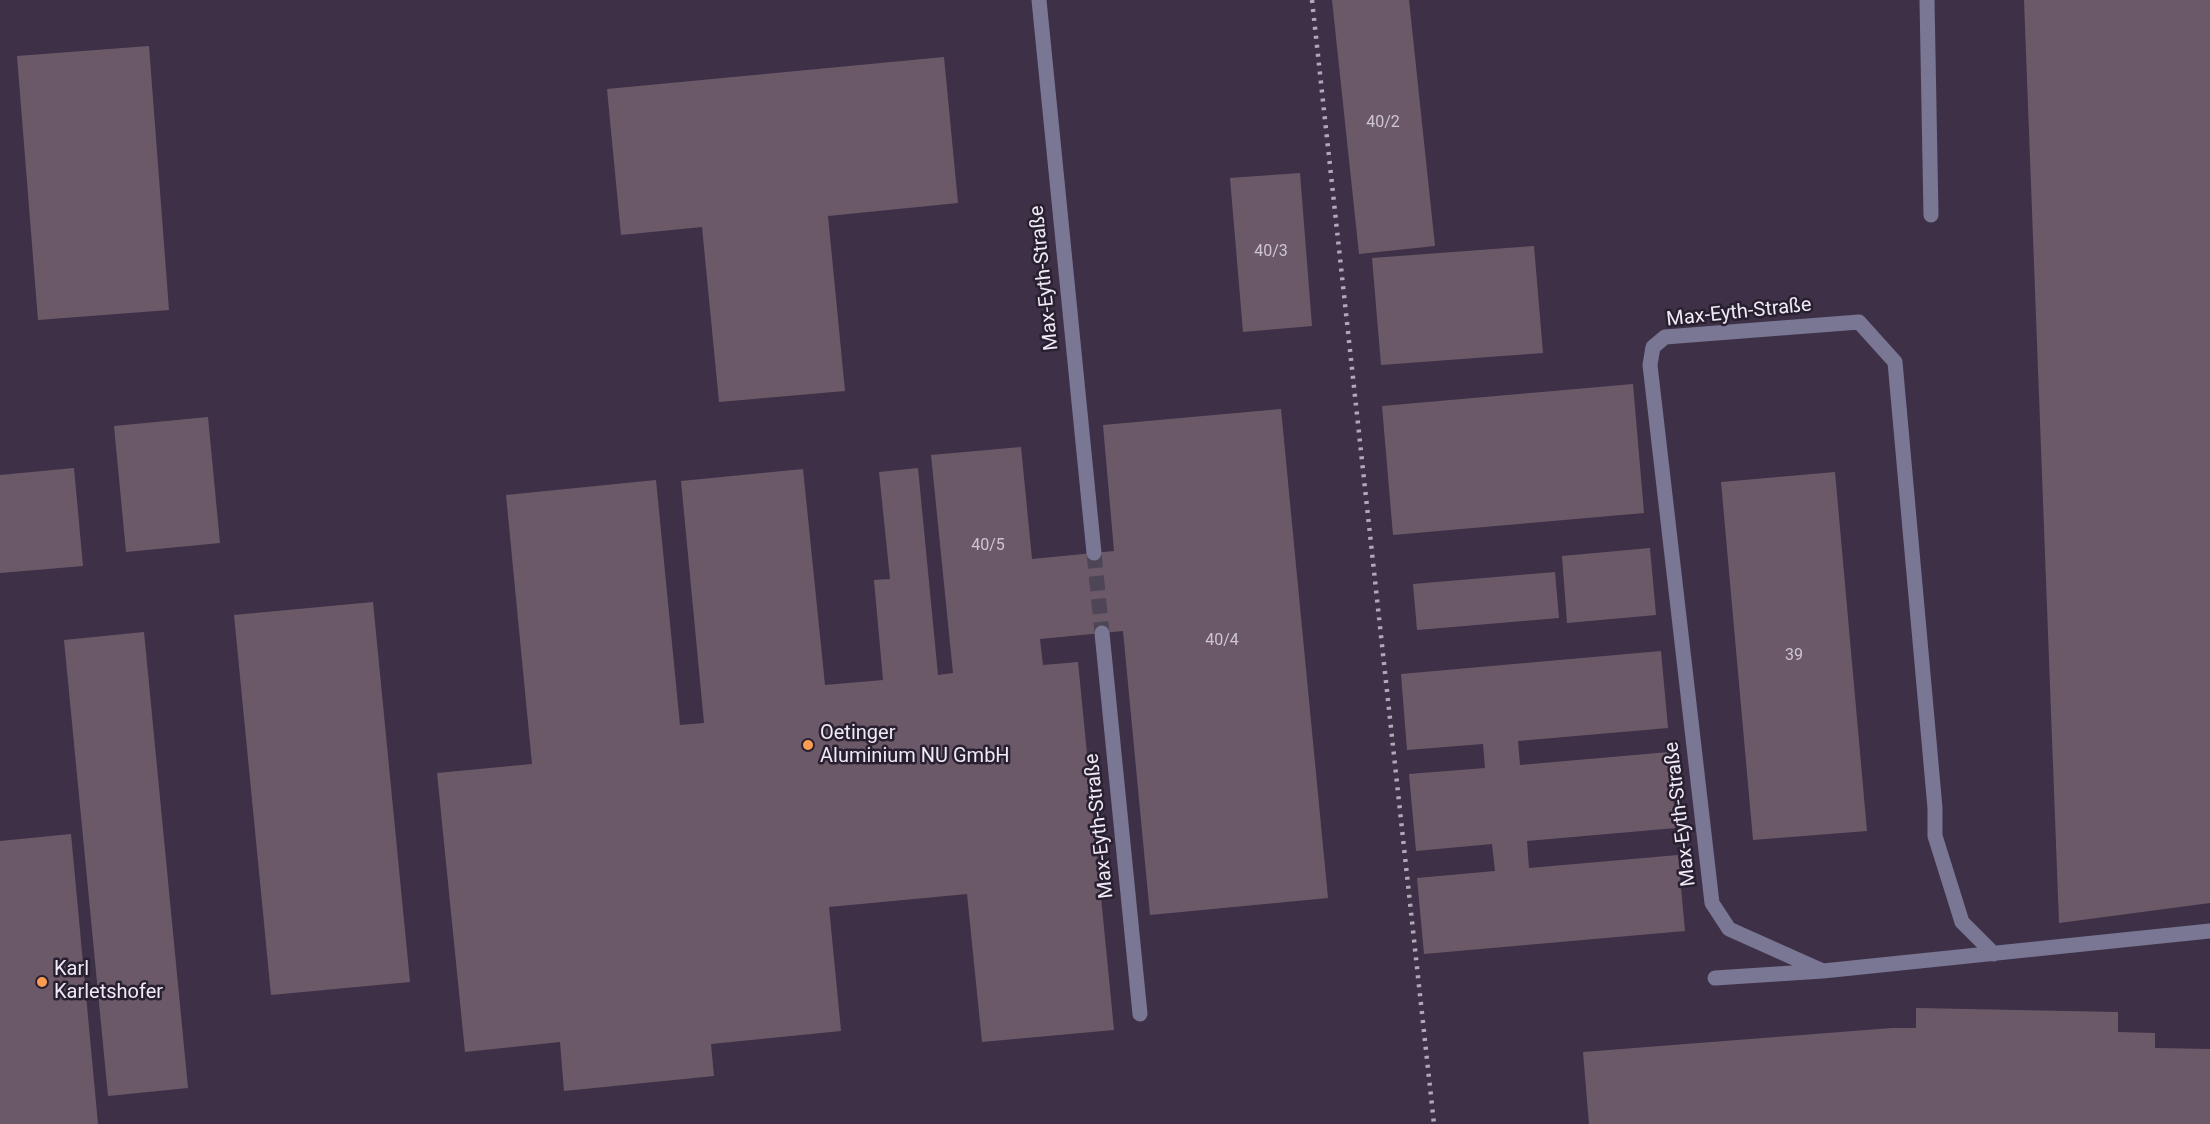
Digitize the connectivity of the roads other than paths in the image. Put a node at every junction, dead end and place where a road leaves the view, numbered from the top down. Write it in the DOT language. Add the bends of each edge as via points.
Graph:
graph roads {
  1 [pos="1039,0"];
  2 [pos="1927,0"];
  3 [pos="1931,215"];
  4 [pos="1094,553"];
  5 [pos="1102,633"];
  6 [pos="2210,931"];
  7 [pos="1994,954"];
  8 [pos="1823,971"];
  9 [pos="1715,978"];
  10 [pos="1140,1014"];
  1 -- 4 [label="lane, Max-Eyth-Straße"];
  2 -- 3 [label="lane"];
  5 -- 10 [label="lane, Max-Eyth-Straße"];
  6 -- 7 [label="lane, Max-Eyth-Straße"];
  7 -- 8 [label="lane, Max-Eyth-Straße"];
  7 -- 8 [label="lane, Max-Eyth-Straße" via="1962,922 1935,836 1895,362 1859,322 1665,337 1653,347 1650,365 1712,903 1729,929"];
  8 -- 9 [label="lane, Max-Eyth-Straße"];
}
